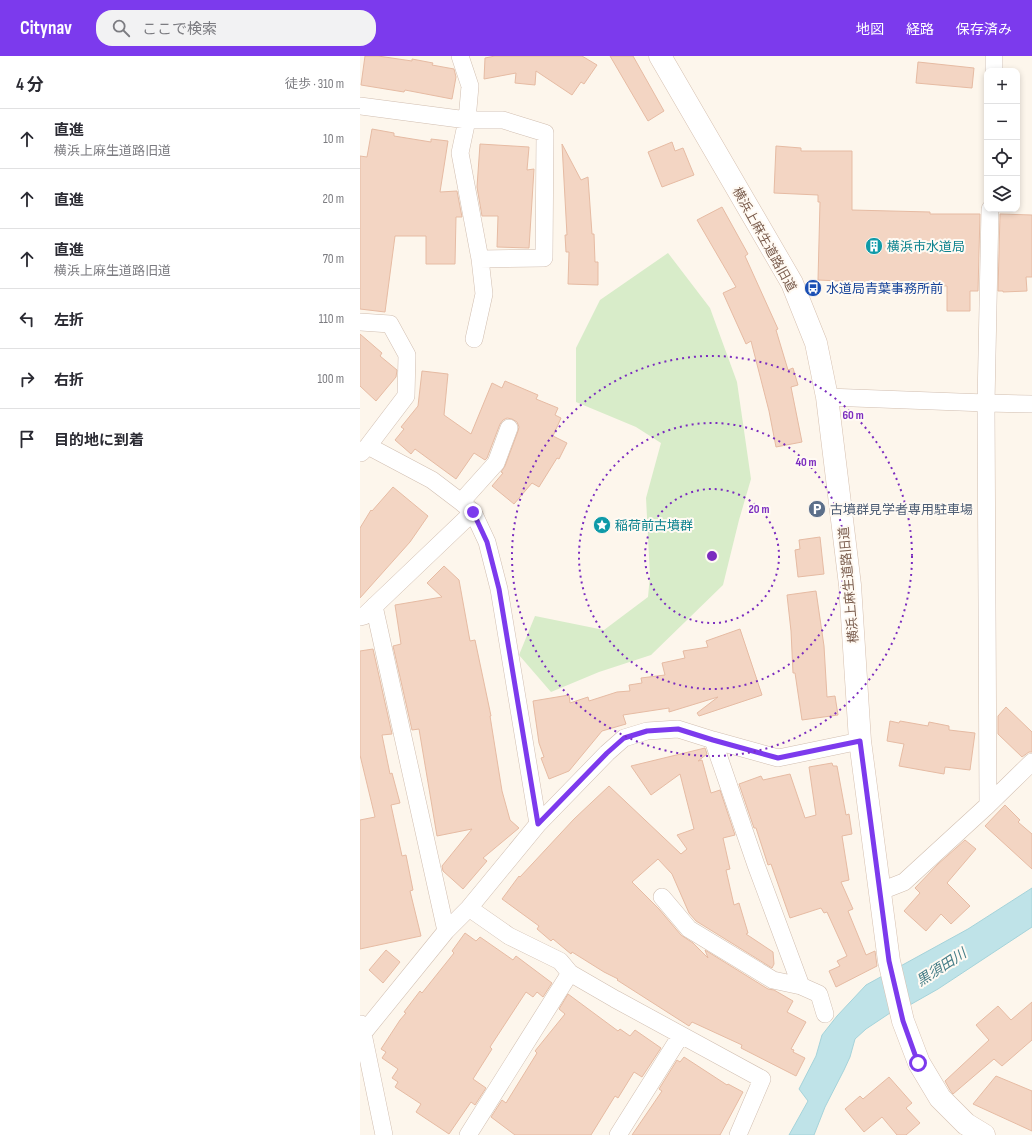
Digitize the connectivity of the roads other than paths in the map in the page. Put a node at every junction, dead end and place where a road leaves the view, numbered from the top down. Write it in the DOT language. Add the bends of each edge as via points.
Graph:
graph roads {
  1 [pos="460,56"];
  2 [pos="660,56"];
  3 [pos="994,56"];
  4 [pos="994,68"];
  5 [pos="360,106"];
  6 [pos="467,120"];
  7 [pos="990,212"];
  8 [pos="480,259"];
  9 [pos="360,322"];
  10 [pos="474,339"];
  11 [pos="826,397"];
  12 [pos="986,403"];
  13 [pos="1032,404"];
  14 [pos="509,428"];
  15 [pos="364,450"];
  16 [pos="467,507"];
  17 [pos="374,606"];
  18 [pos="360,617"];
  19 [pos="713,740"];
  20 [pos="860,741"];
  21 [pos="1032,762"];
  22 [pos="988,805"];
  23 [pos="538,824"];
  24 [pos="881,891"];
  25 [pos="662,897"];
  26 [pos="469,908"];
  27 [pos="446,931"];
  28 [pos="570,973"];
  29 [pos="801,986"];
  30 [pos="825,1014"];
  31 [pos="361,1030"];
  32 [pos="681,1035"];
  33 [pos="384,1135"];
  34 [pos="468,1135"];
  35 [pos="618,1135"];
  36 [pos="738,1135"];
  37 [pos="984,1135"];
  1 -- 6 [label="street" via="470,86"];
  2 -- 11 [label="street, 横浜上麻生道路旧道" via="792,284 816,343"];
  3 -- 4 [label="street"];
  5 -- 6 [label="street"];
  6 -- 8 [label="street" via="460,153"];
  6 -- 8 [label="street" via="504,120 546,133 544,258"];
  7 -- 12 [label="street"];
  8 -- 10 [label="street" via="484,294"];
  9 -- 15 [label="street" via="390,324 407,355 406,396"];
  11 -- 12 [label="street"];
  11 -- 20 [label="street, 横浜上麻生道路旧道" via="850,585"];
  12 -- 13 [label="street"];
  12 -- 22 [label="street"];
  14 -- 16 [label="street" via="496,463"];
  15 -- 16 [label="street" via="432,480"];
  16 -- 17 [label="street"];
  16 -- 23 [label="street" via="487,542 499,589"];
  17 -- 18 [label="street"];
  17 -- 27 [label="street"];
  19 -- 20 [label="street" via="778,758"];
  19 -- 23 [label="street" via="678,729 647,731 624,738"];
  19 -- 29 [label="street"];
  20 -- 24 [label="street, 横浜上麻生道路旧道"];
  21 -- 22 [label="street"];
  22 -- 24 [label="street" via="904,882"];
  23 -- 26 [label="street"];
  24 -- 37 [label="street, 横浜上麻生道路旧道" via="889,961 903,1021 918,1063 940,1098 966,1124"];
  25 -- 29 [label="street" via="689,929 773,980"];
  26 -- 27 [label="street"];
  26 -- 28 [label="street" via="510,936 560,961"];
  27 -- 31 [label="street"];
  28 -- 32 [label="street"];
  28 -- 34 [label="street"];
  29 -- 30 [label="street" via="819,994"];
  31 -- 33 [label="street"];
  32 -- 35 [label="street"];
  32 -- 36 [label="street" via="762,1079"];
}
